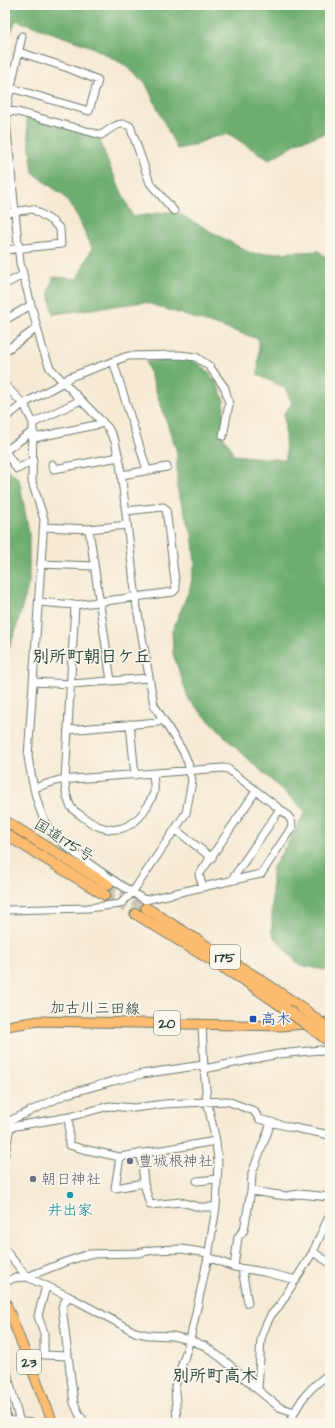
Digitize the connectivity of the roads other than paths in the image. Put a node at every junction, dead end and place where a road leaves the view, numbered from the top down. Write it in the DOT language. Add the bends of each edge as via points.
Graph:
graph roads {
  1 [pos="22,36"];
  2 [pos="19,52"];
  3 [pos="9,85"];
  4 [pos="6,113"];
  5 [pos="7,148"];
  6 [pos="174,211"];
  7 [pos="15,212"];
  8 [pos="5,213"];
  9 [pos="19,249"];
  10 [pos="5,250"];
  11 [pos="23,275"];
  12 [pos="5,284"];
  13 [pos="31,305"];
  14 [pos="5,320"];
  15 [pos="37,328"];
  16 [pos="5,350"];
  17 [pos="113,361"];
  18 [pos="64,382"];
  19 [pos="6,387"];
  20 [pos="81,400"];
  21 [pos="23,404"];
  22 [pos="5,418"];
  23 [pos="102,422"];
  24 [pos="33,423"];
  25 [pos="34,435"];
  26 [pos="223,436"];
  27 [pos="5,451"];
  28 [pos="119,457"];
  29 [pos="33,461"];
  30 [pos="52,464"];
  31 [pos="167,467"];
  32 [pos="147,470"];
  33 [pos="122,475"];
  34 [pos="126,511"];
  35 [pos="127,525"];
  36 [pos="44,527"];
  37 [pos="89,529"];
  38 [pos="41,564"];
  39 [pos="94,566"];
  40 [pos="136,597"];
  41 [pos="39,602"];
  42 [pos="99,602"];
  43 [pos="75,605"];
  44 [pos="149,678"];
  45 [pos="111,681"];
  46 [pos="33,682"];
  47 [pos="71,684"];
  48 [pos="162,719"];
  49 [pos="130,724"];
  50 [pos="68,730"];
  51 [pos="190,771"];
  52 [pos="153,774"];
  53 [pos="135,775"];
  54 [pos="64,780"];
  55 [pos="34,788"];
  56 [pos="256,791"];
  57 [pos="280,809"];
  58 [pos="5,822"];
  59 [pos="176,830"];
  60 [pos="5,834"];
  61 [pos="212,858"];
  62 [pos="234,880"];
  63 [pos="108,885"];
  64 [pos="203,887"];
  65 [pos="132,893"];
  66 [pos="105,895"];
  67 [pos="146,908"];
  68 [pos="5,910"];
  69 [pos="136,914"];
  70 [pos="330,1022"];
  71 [pos="202,1024"];
  72 [pos="5,1027"];
  73 [pos="328,1035"];
  74 [pos="330,1055"];
  75 [pos="204,1067"];
  76 [pos="207,1101"];
  77 [pos="69,1117"];
  78 [pos="271,1123"];
  79 [pos="7,1124"];
  80 [pos="330,1135"];
  81 [pos="216,1140"];
  82 [pos="141,1153"];
  83 [pos="5,1154"];
  84 [pos="120,1156"];
  85 [pos="217,1179"];
  86 [pos="197,1181"];
  87 [pos="144,1183"];
  88 [pos="251,1190"];
  89 [pos="330,1197"];
  90 [pos="216,1206"];
  91 [pos="330,1214"];
  92 [pos="5,1250"];
  93 [pos="313,1252"];
  94 [pos="208,1255"];
  95 [pos="330,1263"];
  96 [pos="234,1267"];
  97 [pos="242,1269"];
  98 [pos="28,1277"];
  99 [pos="296,1280"];
  100 [pos="5,1282"];
  101 [pos="46,1286"];
  102 [pos="68,1296"];
  103 [pos="5,1301"];
  104 [pos="248,1303"];
  105 [pos="190,1340"];
  106 [pos="68,1356"];
  107 [pos="5,1364"];
  108 [pos="330,1373"];
  109 [pos="258,1390"];
  110 [pos="5,1409"];
  111 [pos="294,1412"];
  112 [pos="7,1421"];
  113 [pos="20,1422"];
  114 [pos="32,1423"];
  115 [pos="53,1423"];
  116 [pos="85,1423"];
  117 [pos="177,1423"];
  118 [pos="290,1423"];
  1 -- 2 [label="street"];
  2 -- 3 [label="street"];
  2 -- 3 [label="street" via="98,80 89,111"];
  3 -- 4 [label="street"];
  4 -- 5 [label="street"];
  4 -- 6 [label="street" via="18,112 102,135 120,123 130,126 150,183"];
  5 -- 7 [label="street"];
  7 -- 8 [label="street"];
  7 -- 9 [label="street"];
  7 -- 9 [label="street" via="33,210 53,222 60,229 62,244"];
  9 -- 10 [label="street"];
  9 -- 11 [label="street"];
  11 -- 12 [label="street"];
  11 -- 13 [label="street"];
  13 -- 14 [label="street"];
  13 -- 15 [label="street"];
  15 -- 16 [label="street"];
  15 -- 18 [label="street" via="50,368"];
  17 -- 18 [label="street" via="70,376"];
  17 -- 26 [label="street" via="128,356 196,357 209,366 226,388 229,404"];
  17 -- 32 [label="street"];
  18 -- 20 [label="street"];
  18 -- 21 [label="street"];
  19 -- 21 [label="street"];
  20 -- 23 [label="street"];
  20 -- 24 [label="street"];
  21 -- 22 [label="street"];
  21 -- 24 [label="street"];
  23 -- 25 [label="street"];
  23 -- 28 [label="street" via="115,441"];
  24 -- 25 [label="street"];
  25 -- 27 [label="street" via="29,434"];
  25 -- 29 [label="street"];
  27 -- 29 [label="street" via="17,469"];
  28 -- 30 [label="street" via="54,469"];
  28 -- 33 [label="street"];
  29 -- 36 [label="street" via="32,482 44,519"];
  31 -- 32 [label="street"];
  32 -- 33 [label="street"];
  33 -- 34 [label="street"];
  34 -- 35 [label="street"];
  34 -- 40 [label="street" via="163,507 166,509 176,589 173,592"];
  35 -- 37 [label="street"];
  35 -- 40 [label="street"];
  36 -- 37 [label="street"];
  36 -- 38 [label="street"];
  37 -- 39 [label="street"];
  38 -- 39 [label="street"];
  38 -- 41 [label="street"];
  39 -- 42 [label="street"];
  40 -- 42 [label="street"];
  40 -- 44 [label="street"];
  41 -- 43 [label="street"];
  41 -- 46 [label="street"];
  42 -- 43 [label="street"];
  42 -- 45 [label="street"];
  43 -- 47 [label="street"];
  44 -- 45 [label="street"];
  44 -- 48 [label="street" via="154,705"];
  45 -- 47 [label="street"];
  46 -- 47 [label="street"];
  46 -- 55 [label="street" via="28,757"];
  47 -- 50 [label="street"];
  48 -- 49 [label="street" via="158,722"];
  48 -- 51 [label="street" via="184,753"];
  49 -- 50 [label="street"];
  49 -- 53 [label="street"];
  50 -- 54 [label="street"];
  51 -- 52 [label="street"];
  51 -- 56 [label="street" via="228,769"];
  51 -- 59 [label="street" via="192,781 186,813"];
  52 -- 53 [label="street"];
  52 -- 54 [label="street" via="153,795 136,821 130,826 108,829 91,824 72,808"];
  53 -- 54 [label="street"];
  54 -- 55 [label="street"];
  55 -- 65 [label="street" via="42,815 50,830 71,850"];
  56 -- 57 [label="street"];
  56 -- 61 [label="street"];
  57 -- 62 [label="street"];
  57 -- 62 [label="street" via="290,818 292,827 261,874"];
  58 -- 63 [label="highway, 国道175号"];
  59 -- 61 [label="street"];
  59 -- 65 [label="street"];
  60 -- 66 [label="highway, 国道175号"];
  61 -- 64 [label="street" via="200,875"];
  62 -- 64 [label="street"];
  64 -- 65 [label="street" via="145,900"];
  65 -- 68 [label="street" via="120,904 88,908"];
  67 -- 73 [label="highway, 175, bridge" via="302,1008"];
  69 -- 73 [label="highway, 175, bridge"];
  70 -- 71 [label="main road, 加古川三田線 / 20" via="281,1026"];
  71 -- 72 [label="main road, 加古川三田線 / 20" via="39,1021"];
  71 -- 75 [label="street"];
  73 -- 74 [label="street"];
  74 -- 75 [label="street" via="320,1050"];
  75 -- 76 [label="street"];
  75 -- 79 [label="street" via="142,1074 100,1084 67,1094"];
  76 -- 77 [label="street" via="134,1108 109,1106"];
  76 -- 78 [label="street" via="227,1101 254,1111 259,1119"];
  76 -- 81 [label="street"];
  77 -- 79 [label="street"];
  77 -- 84 [label="street" via="69,1144"];
  78 -- 80 [label="street"];
  78 -- 88 [label="street" via="252,1173"];
  79 -- 83 [label="street"];
  81 -- 82 [label="street"];
  81 -- 85 [label="street"];
  82 -- 84 [label="street"];
  82 -- 87 [label="street"];
  84 -- 87 [label="street" via="115,1188"];
  85 -- 86 [label="street"];
  85 -- 90 [label="street"];
  87 -- 90 [label="street" via="150,1204 182,1202"];
  88 -- 89 [label="street" via="286,1196 299,1194"];
  88 -- 96 [label="street" via="244,1230 238,1237"];
  90 -- 94 [label="street"];
  91 -- 93 [label="street"];
  92 -- 98 [label="street"];
  93 -- 95 [label="street"];
  93 -- 99 [label="street"];
  94 -- 96 [label="street"];
  94 -- 98 [label="street" via="181,1249 89,1254"];
  94 -- 105 [label="street"];
  96 -- 97 [label="street"];
  97 -- 99 [label="street"];
  97 -- 104 [label="street"];
  98 -- 100 [label="street"];
  98 -- 101 [label="street"];
  99 -- 109 [label="street" via="271,1315 261,1339"];
  101 -- 102 [label="street"];
  101 -- 106 [label="street" via="38,1316 44,1333 44,1355"];
  102 -- 105 [label="street" via="135,1332"];
  102 -- 106 [label="street" via="62,1307"];
  103 -- 115 [label="main road, 23"];
  105 -- 109 [label="street" via="205,1346"];
  105 -- 117 [label="street" via="175,1386"];
  106 -- 116 [label="street" via="74,1403"];
  107 -- 113 [label="street"];
  108 -- 111 [label="street" via="303,1397"];
  109 -- 111 [label="street" via="279,1407"];
  110 -- 112 [label="street"];
  111 -- 118 [label="street"];
  112 -- 113 [label="street"];
  113 -- 114 [label="street"];
}
